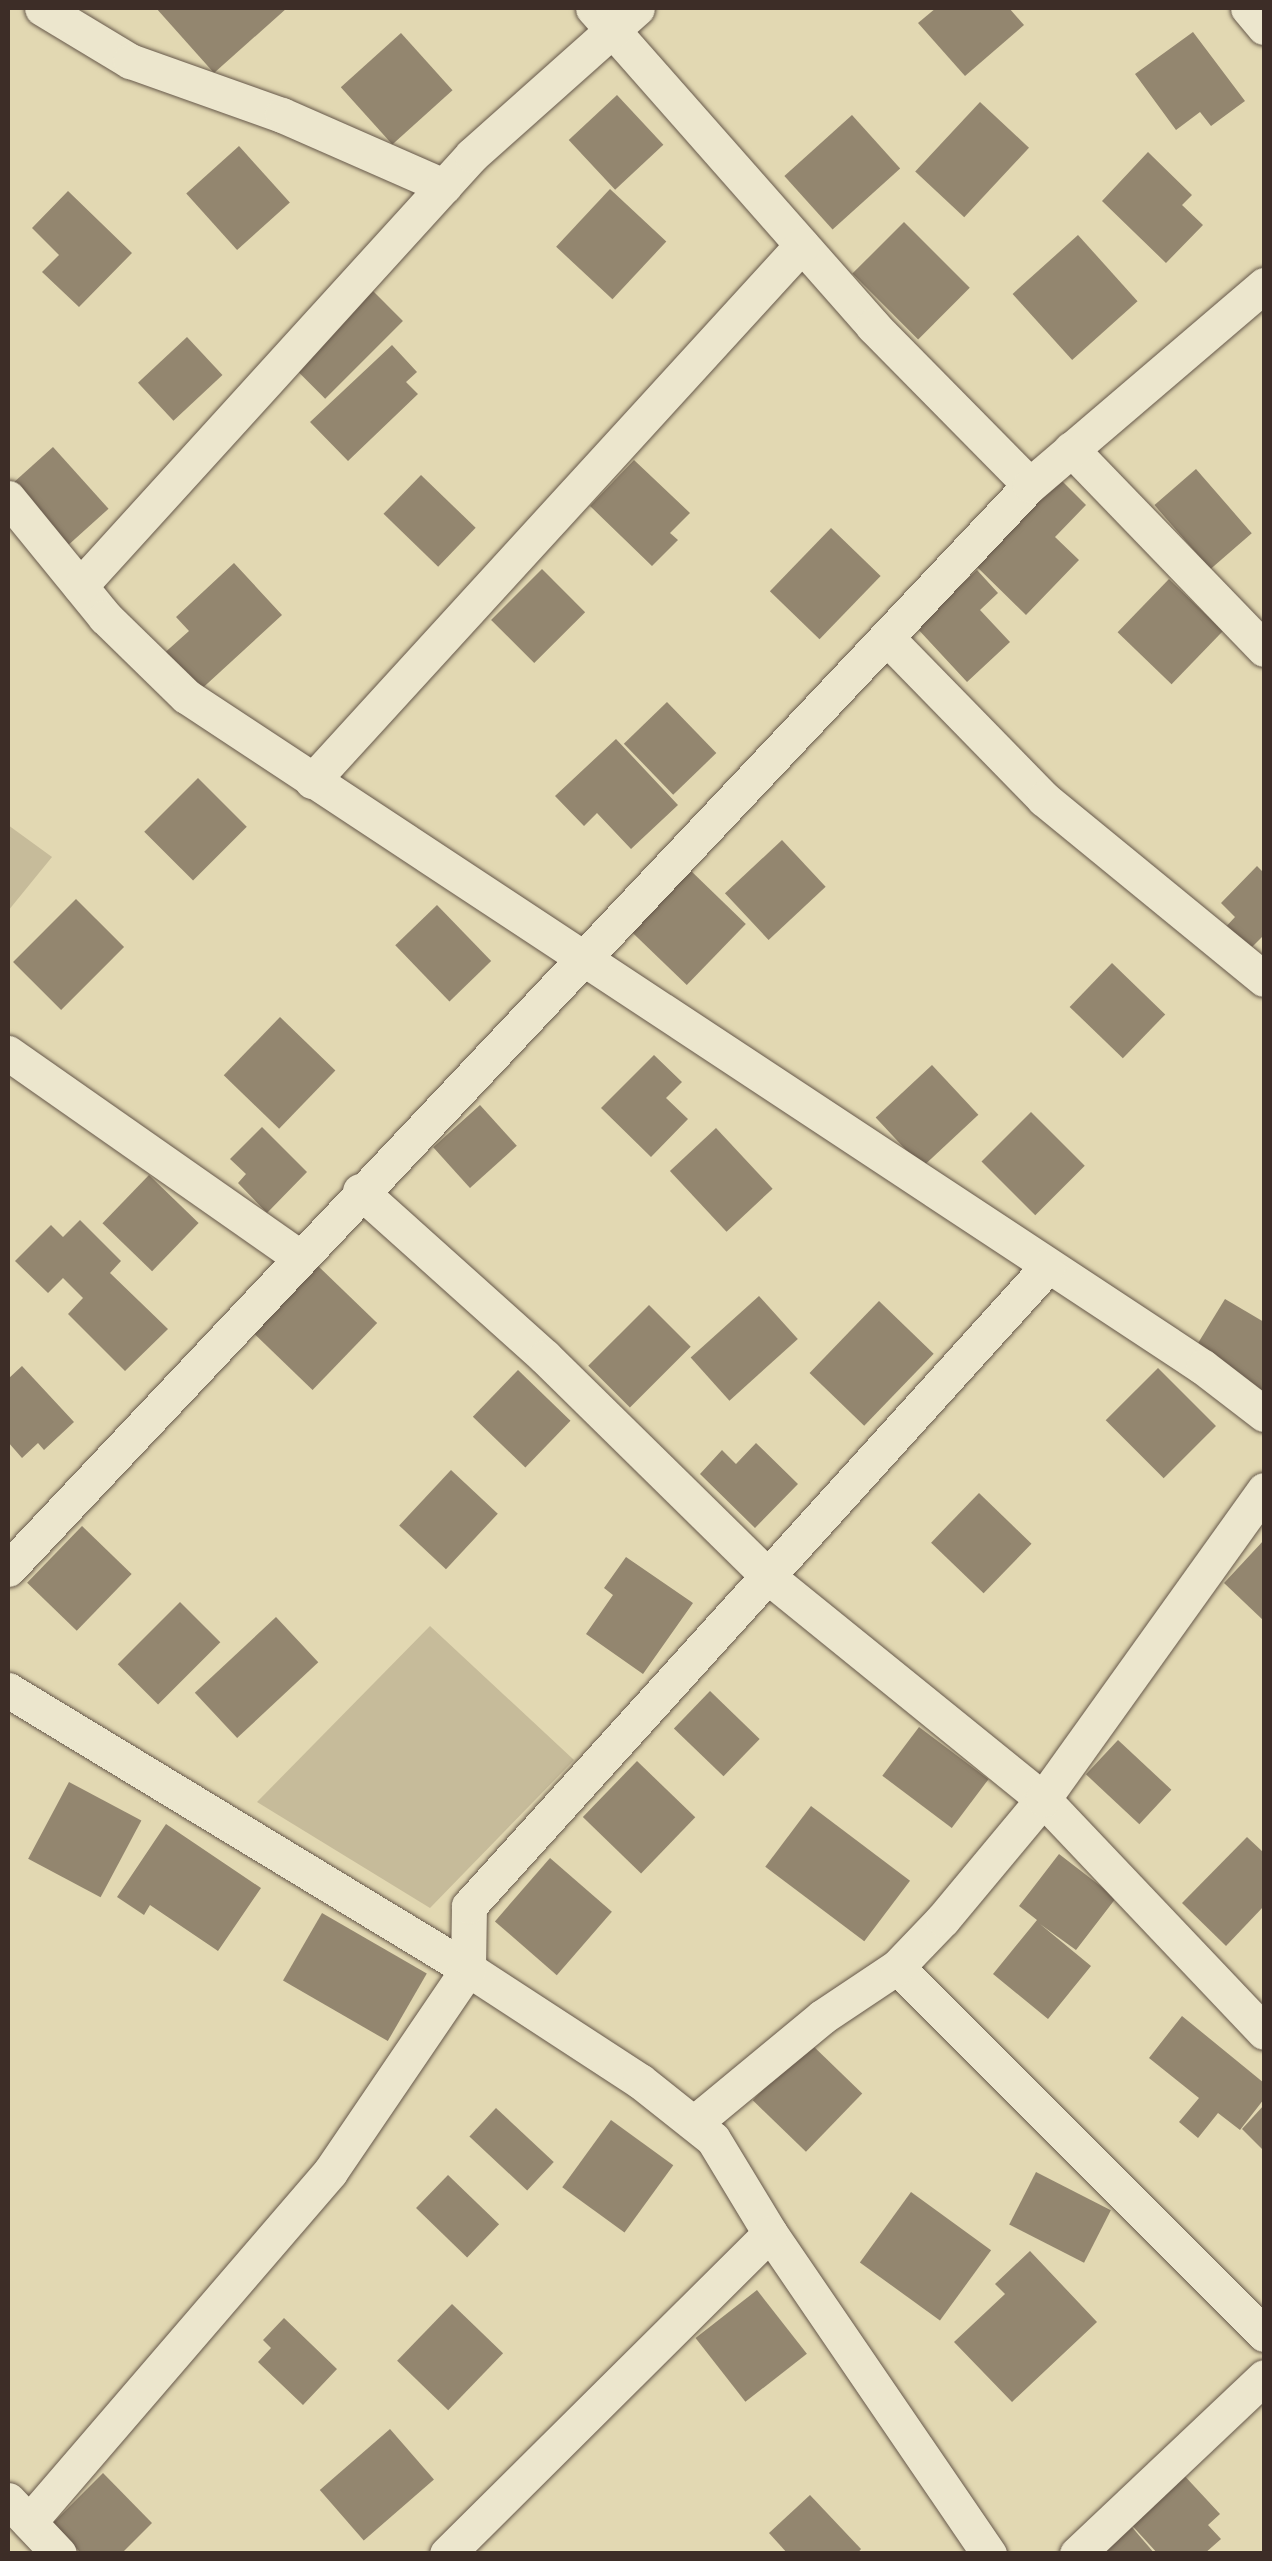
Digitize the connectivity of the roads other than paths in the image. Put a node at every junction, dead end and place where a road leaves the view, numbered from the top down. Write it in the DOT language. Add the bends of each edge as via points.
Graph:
graph roads {
  1 [pos="42,8"];
  2 [pos="1248,8"];
  3 [pos="614,15"];
  4 [pos="1264,27"];
  5 [pos="444,186"];
  6 [pos="802,245"];
  7 [pos="1264,285"];
  8 [pos="1071,449"];
  9 [pos="1030,485"];
  10 [pos="8,498"];
  11 [pos="80,586"];
  12 [pos="887,638"];
  13 [pos="1264,649"];
  14 [pos="312,781"];
  15 [pos="582,963"];
  16 [pos="1264,979"];
  17 [pos="8,1053"];
  18 [pos="360,1191"];
  19 [pos="298,1256"];
  20 [pos="1048,1266"];
  21 [pos="1264,1414"];
  22 [pos="1264,1490"];
  23 [pos="8,1569"];
  24 [pos="771,1579"];
  25 [pos="8,1690"];
  26 [pos="1044,1799"];
  27 [pos="897,1967"];
  28 [pos="468,1969"];
  29 [pos="1264,2032"];
  30 [pos="694,2123"];
  31 [pos="770,2234"];
  32 [pos="1264,2334"];
  33 [pos="1264,2377"];
  34 [pos="18,2511"];
  35 [pos="59,2554"];
  36 [pos="447,2554"];
  37 [pos="989,2554"];
  38 [pos="1077,2554"];
  1 -- 5 [label="street" via="130,62 282,115"];
  2 -- 4 [label="street"];
  3 -- 5 [label="street"];
  3 -- 6 [label="street"];
  5 -- 11 [label="street"];
  6 -- 9 [label="street"];
  6 -- 14 [label="street"];
  7 -- 8 [label="street"];
  8 -- 9 [label="street"];
  8 -- 13 [label="street"];
  9 -- 12 [label="street"];
  10 -- 11 [label="street"];
  11 -- 14 [label="street" via="186,696"];
  12 -- 15 [label="street"];
  12 -- 16 [label="street" via="1044,799"];
  14 -- 15 [label="street"];
  15 -- 18 [label="street"];
  15 -- 20 [label="street"];
  17 -- 19 [label="street"];
  18 -- 19 [label="street"];
  18 -- 24 [label="street" via="545,1357"];
  19 -- 23 [label="street"];
  20 -- 21 [label="street"];
  20 -- 24 [label="street"];
  22 -- 26 [label="street"];
  24 -- 26 [label="street"];
  24 -- 28 [label="street" via="469,1906"];
  25 -- 28 [label="street"];
  26 -- 27 [label="street"];
  26 -- 29 [label="street"];
  27 -- 30 [label="street" via="822,2016"];
  27 -- 32 [label="street"];
  28 -- 30 [label="street"];
  28 -- 34 [label="street" via="330,2172"];
  30 -- 31 [label="street" via="713,2139"];
  31 -- 36 [label="street"];
  31 -- 37 [label="street"];
  33 -- 38 [label="street"];
  34 -- 35 [label="street"];
}
